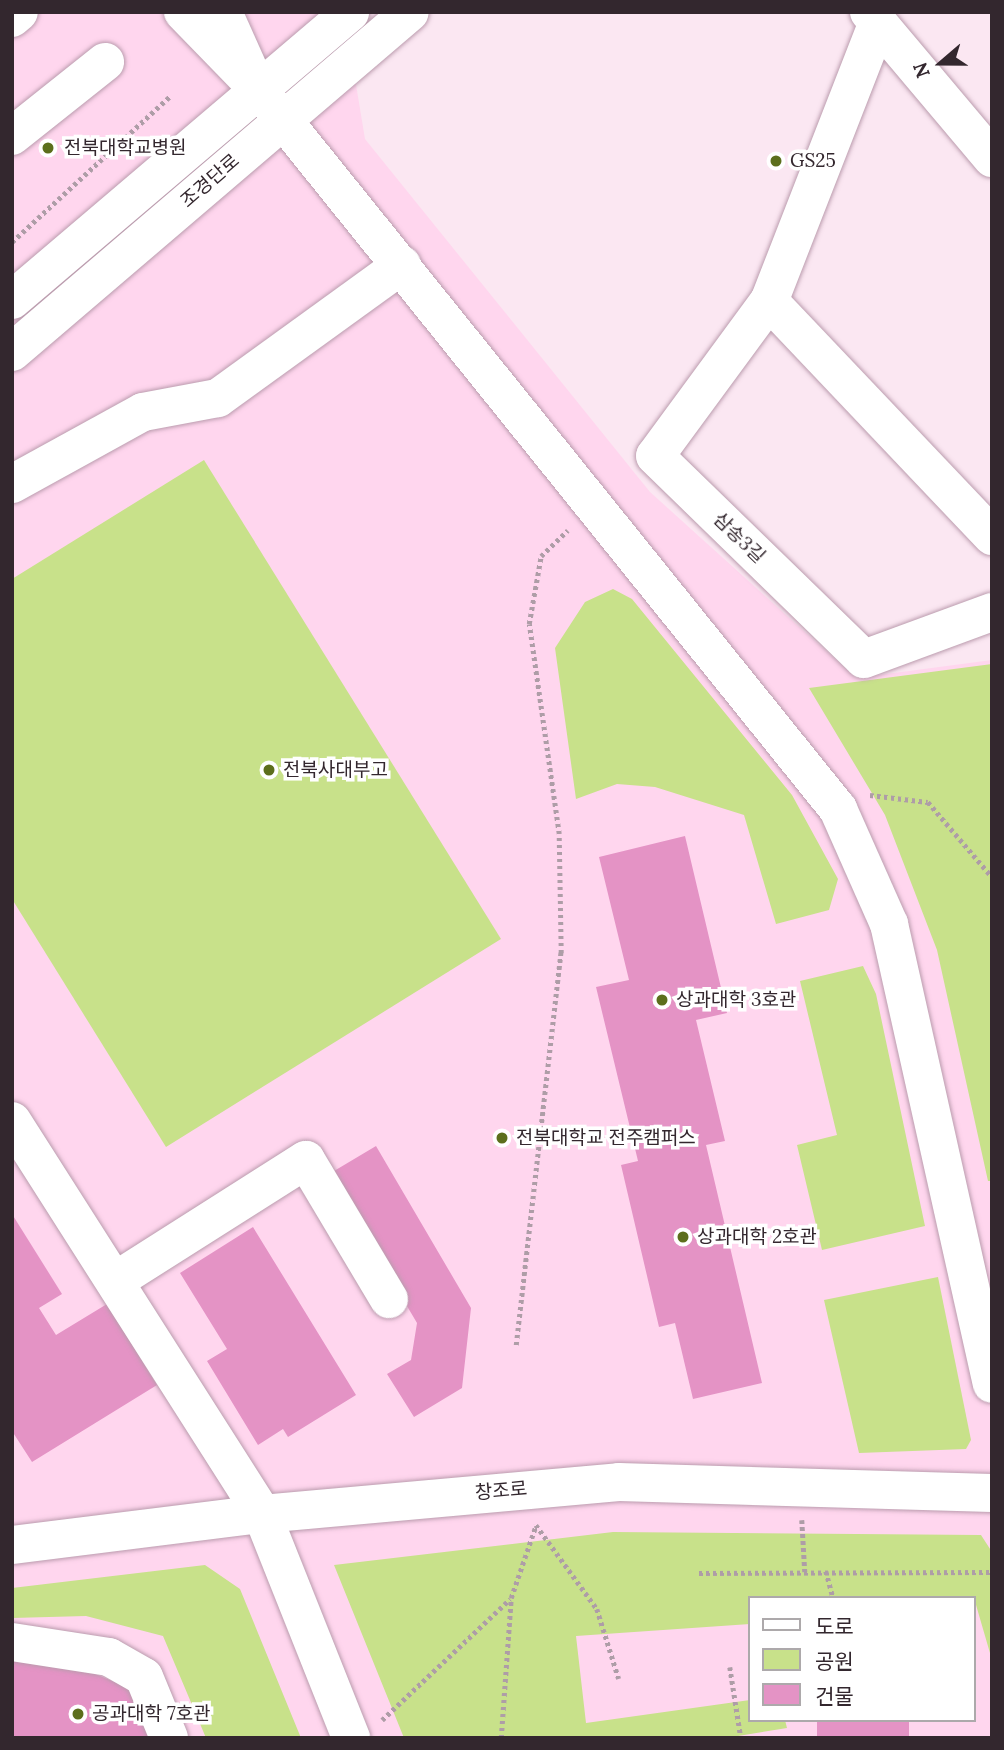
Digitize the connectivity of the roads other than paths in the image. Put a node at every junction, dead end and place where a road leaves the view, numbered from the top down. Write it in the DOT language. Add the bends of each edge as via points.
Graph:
graph roads {
  1 [pos="19,12"];
  2 [pos="183,12"];
  3 [pos="223,12"];
  4 [pos="350,12"];
  5 [pos="410,12"];
  6 [pos="873,17"];
  7 [pos="12,18"];
  8 [pos="105,62"];
  9 [pos="257,89"];
  10 [pos="282,120"];
  11 [pos="12,136"];
  12 [pos="992,158"];
  13 [pos="402,265"];
  14 [pos="12,300"];
  15 [pos="769,301"];
  16 [pos="12,352"];
  17 [pos="12,484"];
  18 [pos="992,536"];
  19 [pos="992,612"];
  20 [pos="12,1121"];
  21 [pos="115,1281"];
  22 [pos="389,1299"];
  23 [pos="992,1384"];
  24 [pos="992,1493"];
  25 [pos="262,1514"];
  26 [pos="12,1545"];
  27 [pos="12,1642"];
  28 [pos="366,1729"];
  29 [pos="169,1738"];
  1 -- 7 [label="street"];
  2 -- 9 [label="street"];
  3 -- 9 [label="street"];
  4 -- 9 [label="street"];
  5 -- 10 [label="street, 조경단로"];
  6 -- 12 [label="street"];
  6 -- 15 [label="street, 삼송3길"];
  8 -- 11 [label="street"];
  9 -- 10 [label="street"];
  9 -- 14 [label="street"];
  10 -- 13 [label="street"];
  10 -- 16 [label="street, 조경단로"];
  13 -- 17 [label="street" via="218,398 143,412"];
  13 -- 23 [label="street" via="838,809 889,924"];
  15 -- 18 [label="street"];
  15 -- 19 [label="street, 삼송3길" via="655,456 864,659"];
  20 -- 21 [label="street"];
  21 -- 22 [label="street" via="306,1160"];
  21 -- 25 [label="street"];
  24 -- 25 [label="street, 창조로" via="619,1482"];
  25 -- 26 [label="street, 창조로"];
  25 -- 28 [label="street"];
  27 -- 29 [label="street" via="109,1657 144,1677"];
}
